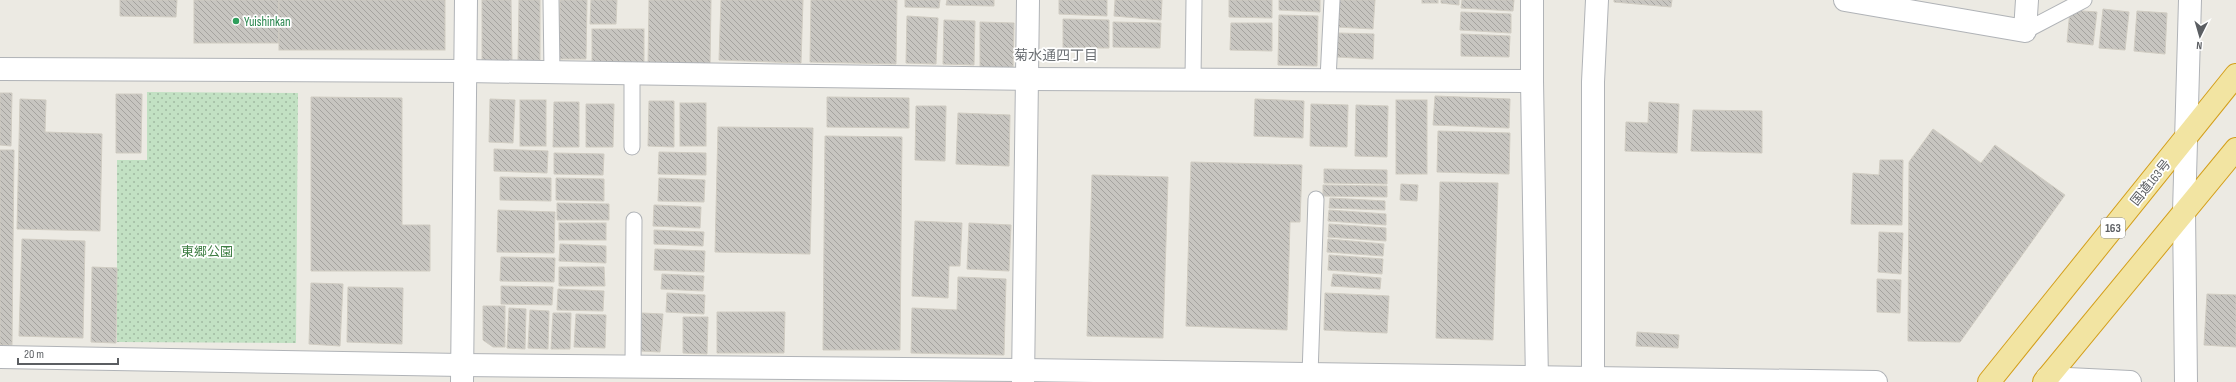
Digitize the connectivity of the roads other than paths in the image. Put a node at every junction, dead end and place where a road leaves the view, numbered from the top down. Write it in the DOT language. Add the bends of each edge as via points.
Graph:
graph roads {
  1 [pos="466,0"];
  2 [pos="551,0"];
  3 [pos="1028,0"];
  4 [pos="1194,0"];
  5 [pos="1332,0"];
  6 [pos="1532,0"];
  7 [pos="1597,0"];
  8 [pos="1845,0"];
  9 [pos="2027,0"];
  10 [pos="2084,0"];
  11 [pos="2190,0"];
  12 [pos="1881,3"];
  13 [pos="2025,31"];
  14 [pos="0,69"];
  15 [pos="465,71"];
  16 [pos="552,72"];
  17 [pos="632,73"];
  18 [pos="2236,74"];
  19 [pos="1027,79"];
  20 [pos="1193,79"];
  21 [pos="1328,79"];
  22 [pos="1532,81"];
  23 [pos="2185,138"];
  24 [pos="632,147"];
  25 [pos="2236,149"];
  26 [pos="1316,199"];
  27 [pos="2184,212"];
  28 [pos="634,220"];
  29 [pos="0,357"];
  30 [pos="633,366"];
  31 [pos="462,373"];
  32 [pos="872,375"];
  33 [pos="1310,375"];
  34 [pos="1023,376"];
  35 [pos="1537,380"];
  36 [pos="2046,380"];
  37 [pos="1593,381"];
  38 [pos="1876,382"];
  39 [pos="1989,382"];
  40 [pos="2130,382"];
  41 [pos="2186,382"];
  1 -- 15 [label="street"];
  2 -- 16 [label="lane"];
  3 -- 19 [label="street"];
  4 -- 20 [label="lane"];
  5 -- 21 [label="lane"];
  6 -- 22 [label="street"];
  7 -- 37 [label="street" via="1593,82"];
  8 -- 12 [label="street"];
  9 -- 13 [label="street"];
  10 -- 13 [label="lane"];
  11 -- 23 [label="street"];
  12 -- 13 [label="street"];
  14 -- 15 [label="street"];
  15 -- 16 [label="street"];
  15 -- 31 [label="street"];
  16 -- 17 [label="street"];
  17 -- 19 [label="street"];
  17 -- 24 [label="lane"];
  18 -- 23 [label="highway, 国道163号 / 163"];
  19 -- 20 [label="street"];
  19 -- 34 [label="street"];
  20 -- 21 [label="street"];
  21 -- 22 [label="street"];
  22 -- 35 [label="street"];
  23 -- 27 [label="street"];
  23 -- 39 [label="highway, 国道163号 / 163"];
  25 -- 27 [label="highway"];
  26 -- 33 [label="lane"];
  27 -- 36 [label="highway"];
  27 -- 41 [label="street"];
  28 -- 30 [label="lane"];
  29 -- 31 [label="street"];
  30 -- 31 [label="street"];
  30 -- 32 [label="street"];
  32 -- 34 [label="street"];
  33 -- 34 [label="street"];
  33 -- 35 [label="street"];
  35 -- 37 [label="street"];
  36 -- 40 [label="street"];
  37 -- 38 [label="street"];
}
